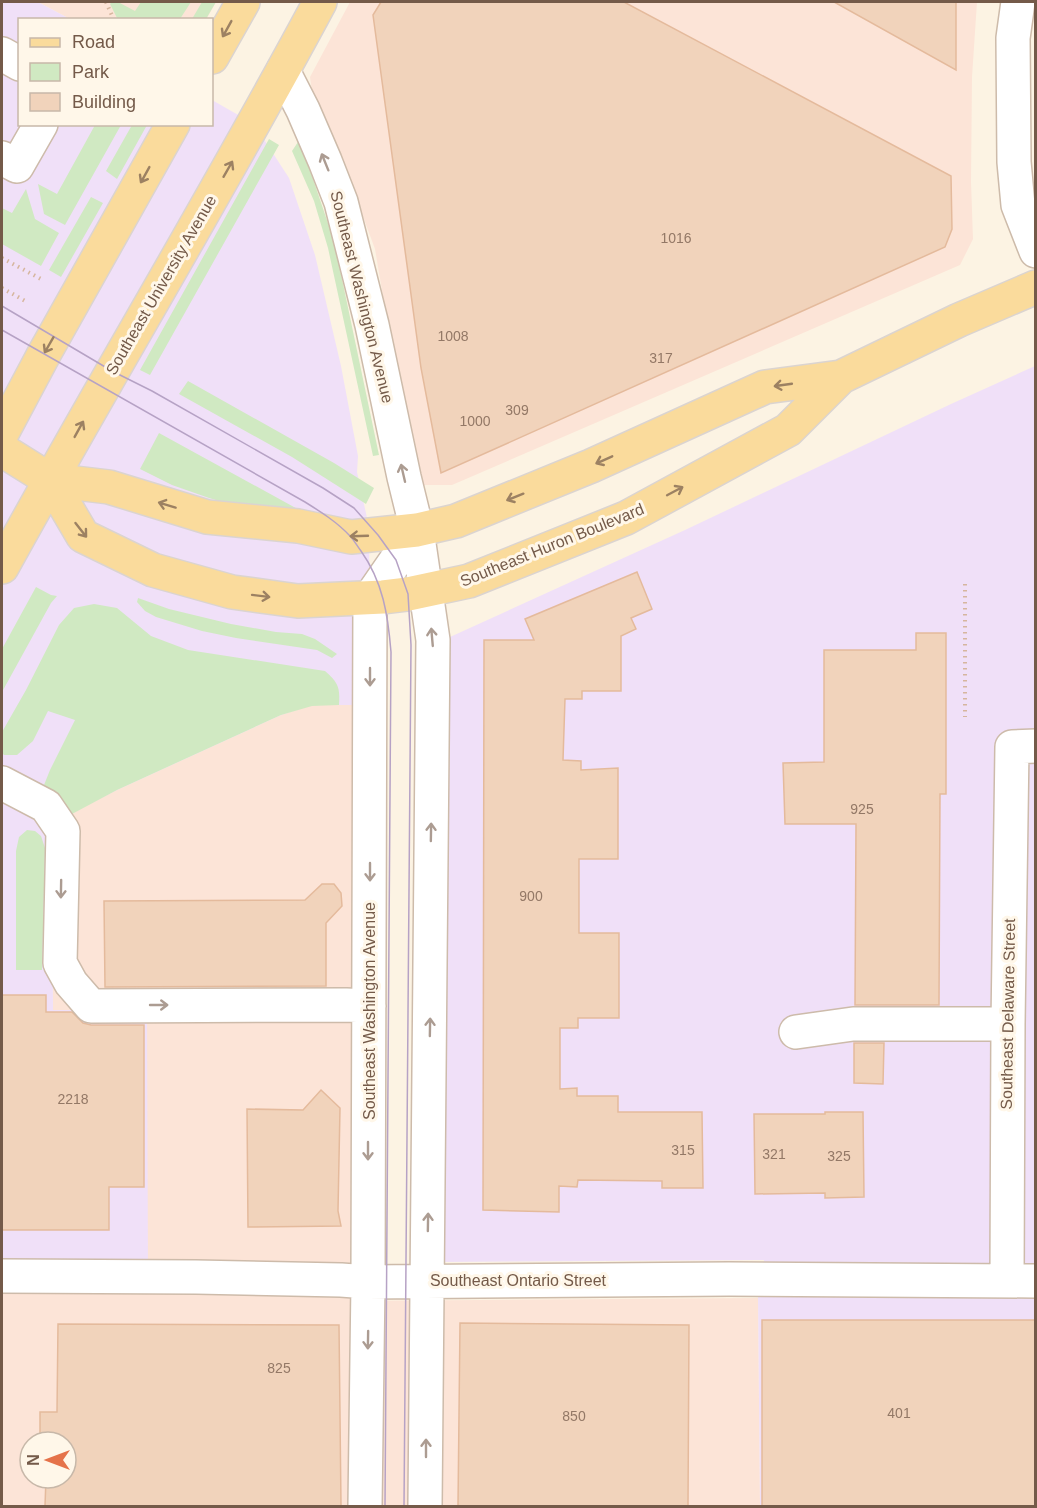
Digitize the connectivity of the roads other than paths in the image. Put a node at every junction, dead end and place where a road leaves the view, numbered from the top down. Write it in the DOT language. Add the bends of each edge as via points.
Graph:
graph roads {
  1 [pos="243,2"];
  2 [pos="320,2"];
  3 [pos="1018,2"];
  4 [pos="2,54"];
  5 [pos="213,55"];
  6 [pos="18,63"];
  7 [pos="283,71"];
  8 [pos="40,126"];
  9 [pos="172,126"];
  10 [pos="2,158"];
  11 [pos="1035,251"];
  12 [pos="1035,287"];
  13 [pos="841,377"];
  14 [pos="2,433"];
  15 [pos="2,450"];
  16 [pos="50,480"];
  17 [pos="417,530"];
  18 [pos="2,567"];
  19 [pos="426,590"];
  20 [pos="370,598"];
  21 [pos="1024,747"];
  22 [pos="2,783"];
  23 [pos="369,1006"];
  24 [pos="1008,1024"];
  25 [pos="796,1032"];
  26 [pos="2,1276"];
  27 [pos="427,1281"];
  28 [pos="1021,1281"];
  29 [pos="368,1282"];
  30 [pos="365,1506"];
  31 [pos="425,1506"];
  1 -- 5 [label="main road, one-way"];
  2 -- 7 [label="main road, Southeast University Avenue"];
  3 -- 11 [label="street" via="1013,38 1014,162 1018,205"];
  4 -- 6 [label="street"];
  16 -- 7 [label="main road, Southeast University Avenue, one-way"];
  17 -- 7 [label="street, Southeast Washington Avenue, one-way" via="341,202"];
  8 -- 10 [label="street" via="17,166"];
  9 -- 14 [label="main road, one-way"];
  12 -- 13 [label="main road, Southeast Huron Boulevard"];
  13 -- 17 [label="main road, Southeast Huron Boulevard, one-way" via="765,387 591,466 456,521"];
  19 -- 13 [label="main road, Southeast Huron Boulevard, one-way" via="469,581 626,518 788,430"];
  15 -- 16 [label="main road"];
  17 -- 16 [label="main road, Southeast Huron Boulevard, one-way" via="351,537 298,526 207,517 109,486"];
  16 -- 18 [label="main road, Southeast University Avenue"];
  16 -- 20 [label="main road, Southeast Huron Boulevard, one-way" via="83,536 153,570 232,592 298,601"];
  17 -- 19 [label="street, Southeast Washington Avenue"];
  17 -- 20 [label="street"];
  19 -- 20 [label="main road, Southeast Huron Boulevard"];
  27 -- 19 [label="street, Southeast Washington Avenue, one-way" via="433,640"];
  20 -- 23 [label="street, Southeast Washington Avenue, one-way"];
  21 -- 24 [label="street, Southeast Delaware Street"];
  22 -- 23 [label="street, one-way" via="46,806 63,831 60,963 91,1006"];
  23 -- 29 [label="street, Southeast Washington Avenue, one-way"];
  24 -- 25 [label="street" via="853,1024"];
  24 -- 28 [label="street, Southeast Delaware Street"];
  26 -- 29 [label="street, Southeast Ontario Street"];
  27 -- 28 [label="street, Southeast Ontario Street"];
  27 -- 29 [label="street, Southeast Ontario Street"];
  31 -- 27 [label="street, Southeast Washington Avenue, one-way"];
  29 -- 30 [label="street, Southeast Washington Avenue, one-way"];
}
